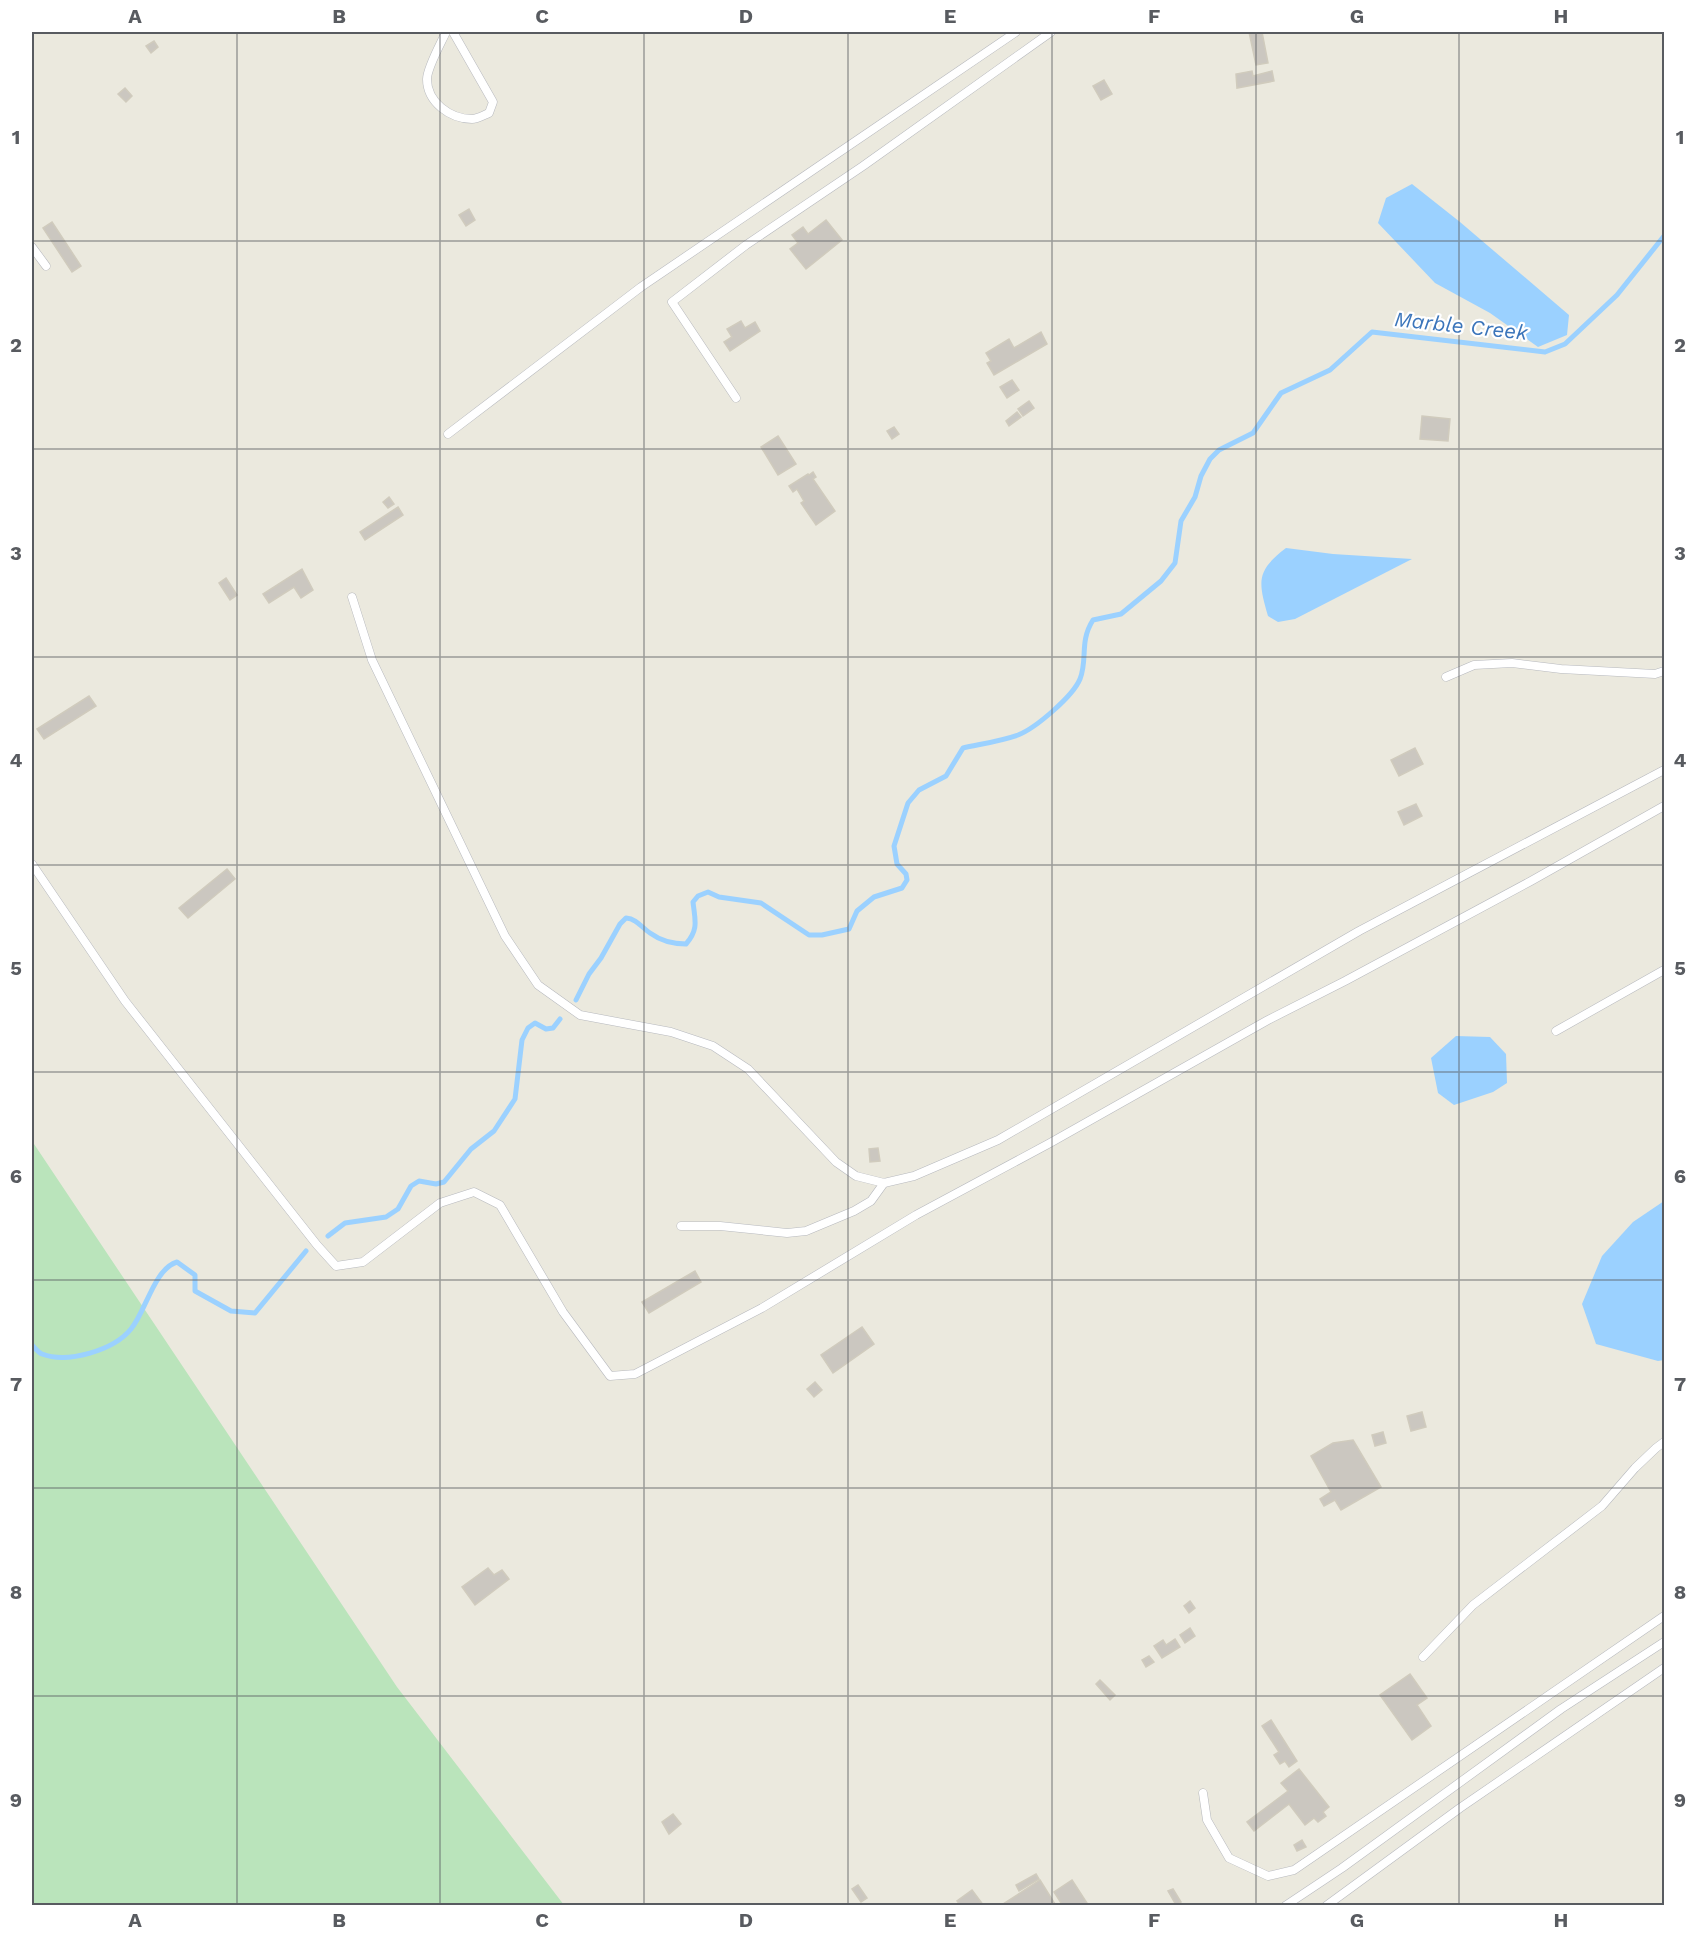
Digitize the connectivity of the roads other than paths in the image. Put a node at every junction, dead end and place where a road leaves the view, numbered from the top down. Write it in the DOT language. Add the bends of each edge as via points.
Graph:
graph roads {
  1 [pos="446,32"];
  2 [pos="453,32"];
  3 [pos="1016,32"];
  4 [pos="1051,32"];
  5 [pos="32,247"];
  6 [pos="46,266"];
  7 [pos="736,398"];
  8 [pos="448,434"];
  9 [pos="352,597"];
  10 [pos="1665,671"];
  11 [pos="1446,677"];
  12 [pos="1665,770"];
  13 [pos="1665,806"];
  14 [pos="32,864"];
  15 [pos="1665,970"];
  16 [pos="1556,1031"];
  17 [pos="884,1183"];
  18 [pos="681,1226"];
  19 [pos="1665,1442"];
  20 [pos="1665,1616"];
  21 [pos="1665,1642"];
  22 [pos="1423,1657"];
  23 [pos="1665,1668"];
  24 [pos="1203,1793"];
  25 [pos="1285,1905"];
  26 [pos="1326,1905"];
  1 -- 2 [label="lane" via="426,77 429,94 440,108 474,120 489,113 493,102"];
  3 -- 8 [label="lane" via="641,286"];
  4 -- 7 [label="lane" via="746,245 672,302"];
  5 -- 6 [label="lane"];
  9 -- 17 [label="lane" via="372,660 387,692 505,936 538,985 580,1015 671,1032 713,1046 748,1069 836,1162 856,1176"];
  10 -- 11 [label="lane" via="1654,674 1512,663 1474,665"];
  12 -- 17 [label="lane" via="1359,931 998,1140 914,1176"];
  13 -- 14 [label="lane" via="916,1215 762,1308 635,1374 610,1376 563,1312 500,1205 474,1192 440,1203 363,1262 336,1266 124,1001"];
  15 -- 16 [label="lane"];
  17 -- 18 [label="lane" via="871,1201 806,1232"];
  19 -- 22 [label="lane" via="1635,1468 1602,1506 1473,1605"];
  20 -- 24 [label="lane" via="1294,1870 1268,1876 1229,1858 1207,1820"];
  21 -- 25 [label="lane" via="1561,1709"];
  23 -- 26 [label="lane"];
}
